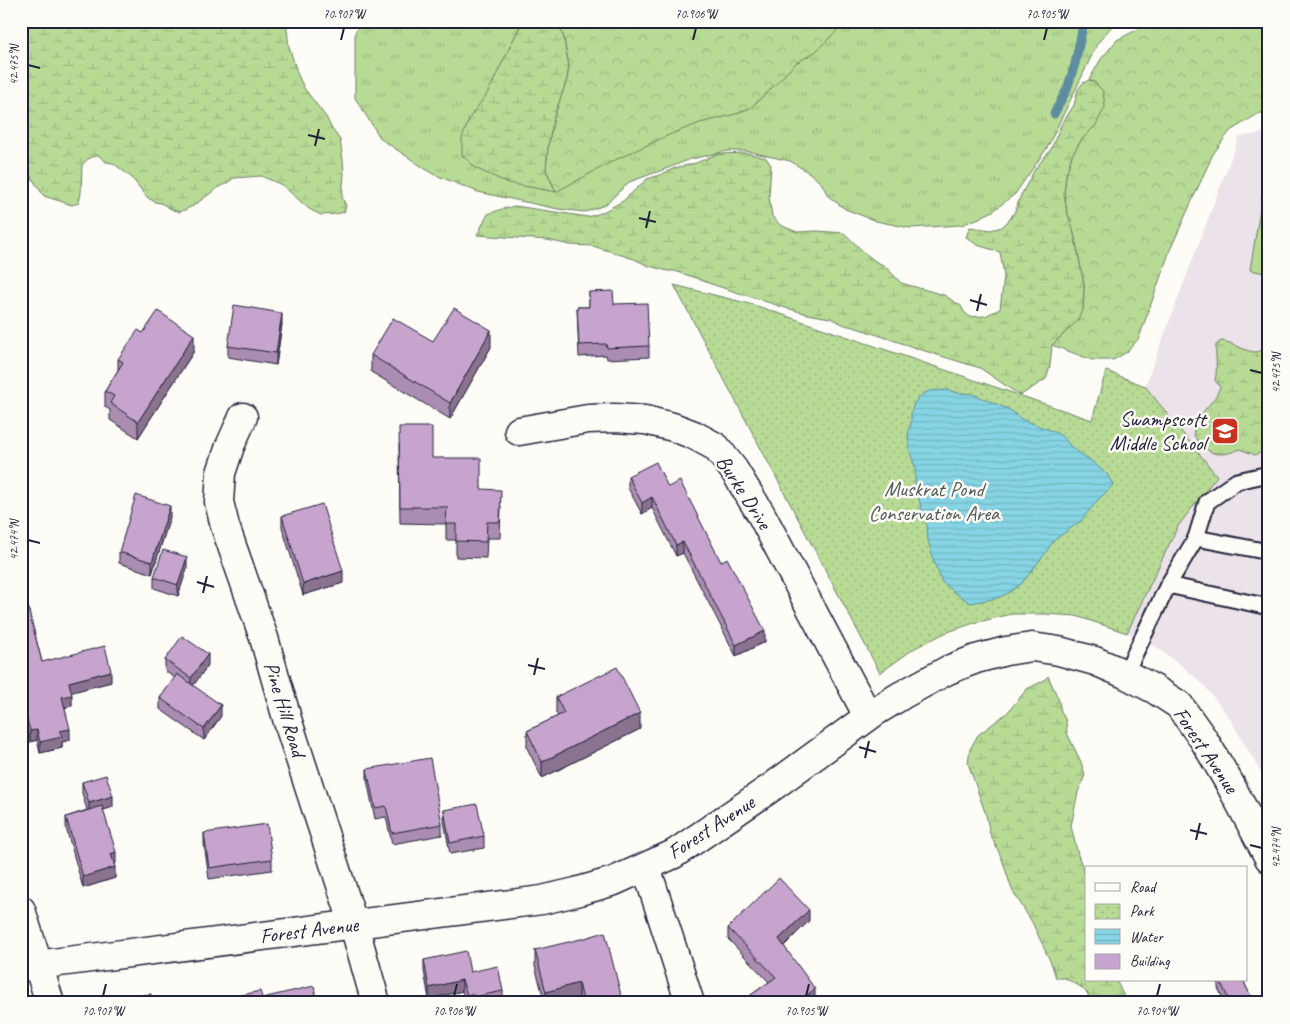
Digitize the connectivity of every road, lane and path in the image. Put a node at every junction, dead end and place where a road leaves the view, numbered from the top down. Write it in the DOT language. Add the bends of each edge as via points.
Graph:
graph roads {
  1 [pos="243,417"];
  2 [pos="519,431"];
  3 [pos="1269,474"];
  4 [pos="1196,538"];
  5 [pos="1269,552"];
  6 [pos="1168,585"];
  7 [pos="1269,607"];
  8 [pos="1125,674"];
  9 [pos="868,716"];
  10 [pos="1269,858"];
  11 [pos="646,867"];
  12 [pos="21,910"];
  13 [pos="354,925"];
  14 [pos="30,966"];
  15 [pos="50,1003"];
  16 [pos="376,1003"];
  17 [pos="690,1003"];
  1 -- 13 [label="street, Pine Hill Road" via="221,472 219,502"];
  2 -- 9 [label="street, Burke Drive" via="588,419 644,420 673,426 716,447 761,514"];
  3 -- 4 [label="lane" via="1237,481 1207,502"];
  4 -- 5 [label="lane"];
  4 -- 6 [label="lane"];
  6 -- 7 [label="lane"];
  6 -- 8 [label="lane"];
  8 -- 9 [label="street, Forest Avenue" via="1059,651 1032,647 1006,651 948,670"];
  8 -- 10 [label="street, Forest Avenue" via="1179,705 1230,784"];
  9 -- 11 [label="street, Forest Avenue" via="674,854"];
  11 -- 13 [label="street, Forest Avenue" via="614,881 542,900"];
  11 -- 17 [label="street"];
  12 -- 14 [label="street"];
  13 -- 14 [label="street, Forest Avenue"];
  13 -- 16 [label="street, Pine Hill Road"];
  14 -- 15 [label="street"];
}
